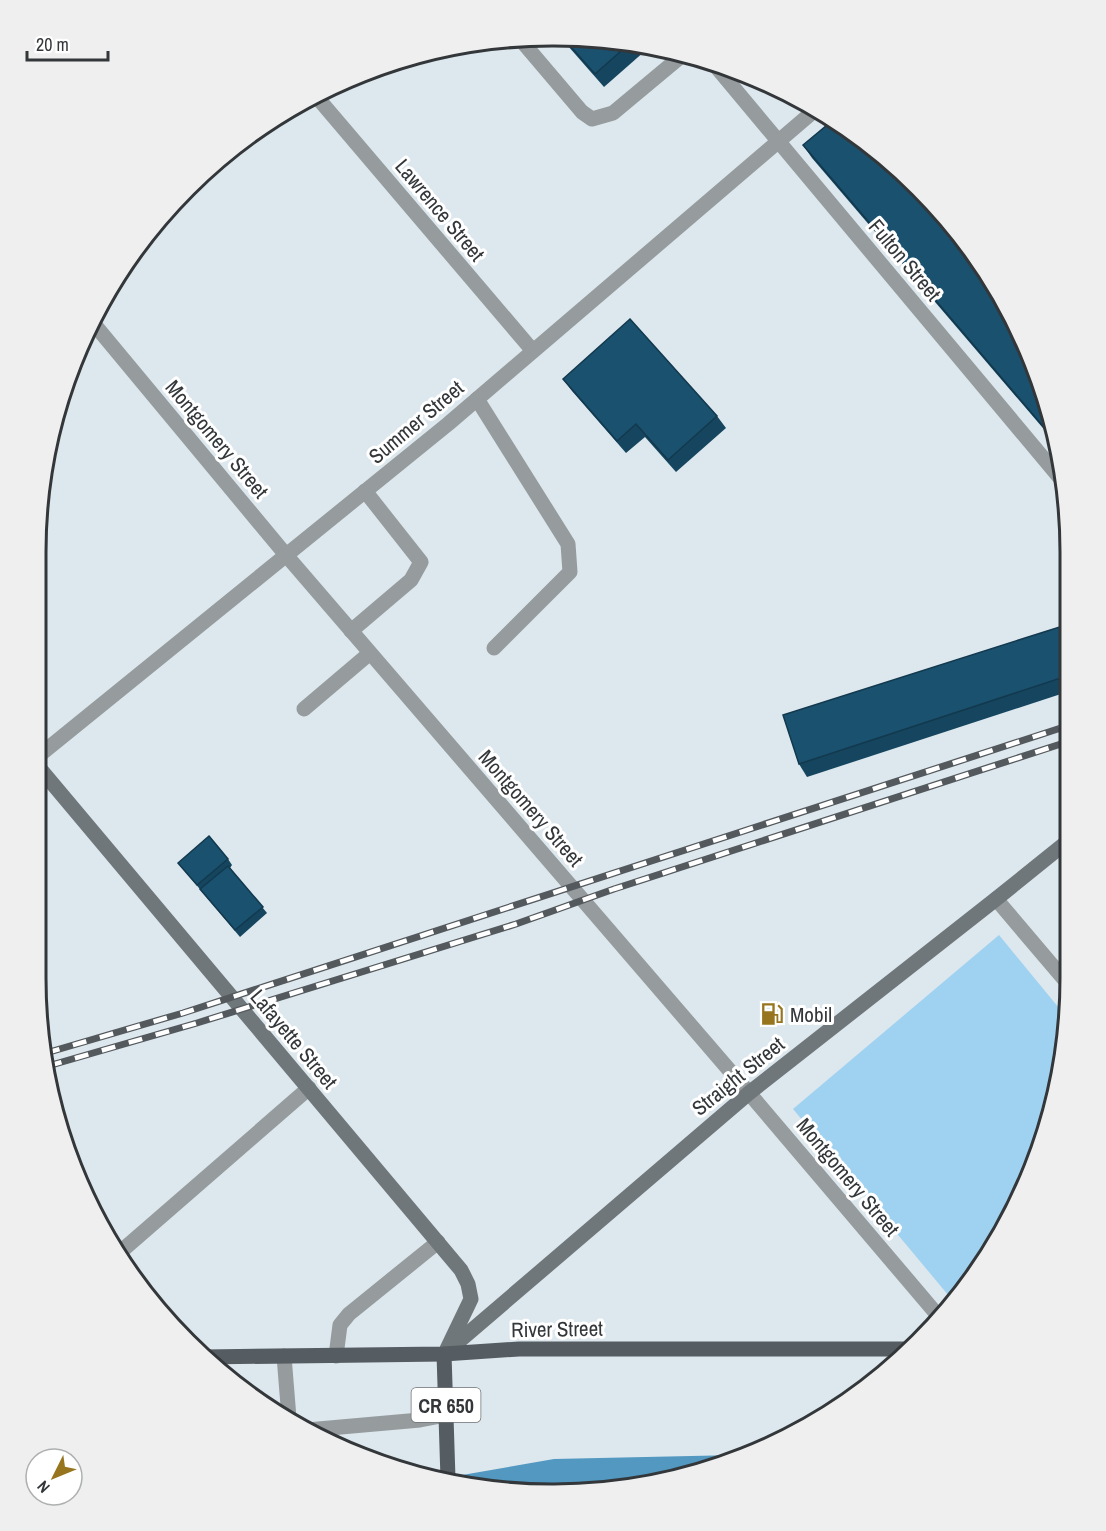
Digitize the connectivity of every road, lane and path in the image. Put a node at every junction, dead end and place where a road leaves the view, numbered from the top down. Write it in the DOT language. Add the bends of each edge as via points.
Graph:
graph roads {
  1 [pos="527,48"];
  2 [pos="675,62"];
  3 [pos="724,76"];
  4 [pos="322,103"];
  5 [pos="809,116"];
  6 [pos="778,142"];
  7 [pos="99,330"];
  8 [pos="533,351"];
  9 [pos="477,399"];
  10 [pos="1052,468"];
  11 [pos="365,491"];
  12 [pos="286,555"];
  13 [pos="351,631"];
  14 [pos="494,648"];
  15 [pos="370,653"];
  16 [pos="304,709"];
  17 [pos="46,750"];
  18 [pos="46,776"];
  19 [pos="1060,847"];
  20 [pos="996,899"];
  21 [pos="1060,974"];
  22 [pos="309,1088"];
  23 [pos="749,1093"];
  24 [pos="438,1242"];
  25 [pos="125,1248"];
  26 [pos="934,1311"];
  27 [pos="897,1349"];
  28 [pos="444,1354"];
  29 [pos="285,1356"];
  30 [pos="336,1356"];
  31 [pos="217,1357"];
  32 [pos="288,1410"];
  33 [pos="446,1415"];
  34 [pos="322,1429"];
  35 [pos="448,1473"];
  1 -- 2 [label="street" via="592,119 613,113"];
  3 -- 6 [label="street, Fulton Street"];
  4 -- 8 [label="street, Lawrence Street"];
  5 -- 6 [label="street, Summer Street"];
  6 -- 8 [label="street, Summer Street"];
  6 -- 10 [label="street, Fulton Street"];
  7 -- 12 [label="street, Montgomery Street"];
  8 -- 9 [label="street, Summer Street"];
  9 -- 11 [label="street, Summer Street"];
  9 -- 14 [label="street" via="568,544 570,572"];
  11 -- 12 [label="street, Summer Street"];
  11 -- 13 [label="street" via="422,562 411,579"];
  12 -- 13 [label="street, Montgomery Street"];
  12 -- 17 [label="street, Summer Street"];
  13 -- 15 [label="street, Montgomery Street"];
  15 -- 16 [label="street"];
  15 -- 23 [label="street, Montgomery Street"];
  18 -- 22 [label="main road, Lafayette Street / CR 650"];
  19 -- 20 [label="main road, Straight Street"];
  20 -- 21 [label="street"];
  20 -- 23 [label="main road, Straight Street"];
  22 -- 24 [label="main road, Lafayette Street / CR 650"];
  22 -- 25 [label="street"];
  23 -- 26 [label="street, Montgomery Street"];
  23 -- 28 [label="main road, Straight Street"];
  24 -- 28 [label="main road, Lafayette Street / CR 650" via="461,1270 471,1299"];
  24 -- 30 [label="street" via="349,1314 340,1325"];
  27 -- 28 [label="main road, River Street" via="519,1349"];
  28 -- 30 [label="main road, River Street"];
  28 -- 33 [label="main road, CR 650"];
  29 -- 30 [label="main road, River Street"];
  29 -- 31 [label="main road, River Street"];
  29 -- 32 [label="street"];
  33 -- 34 [label="street"];
  33 -- 35 [label="main road, CR 650"];
}
